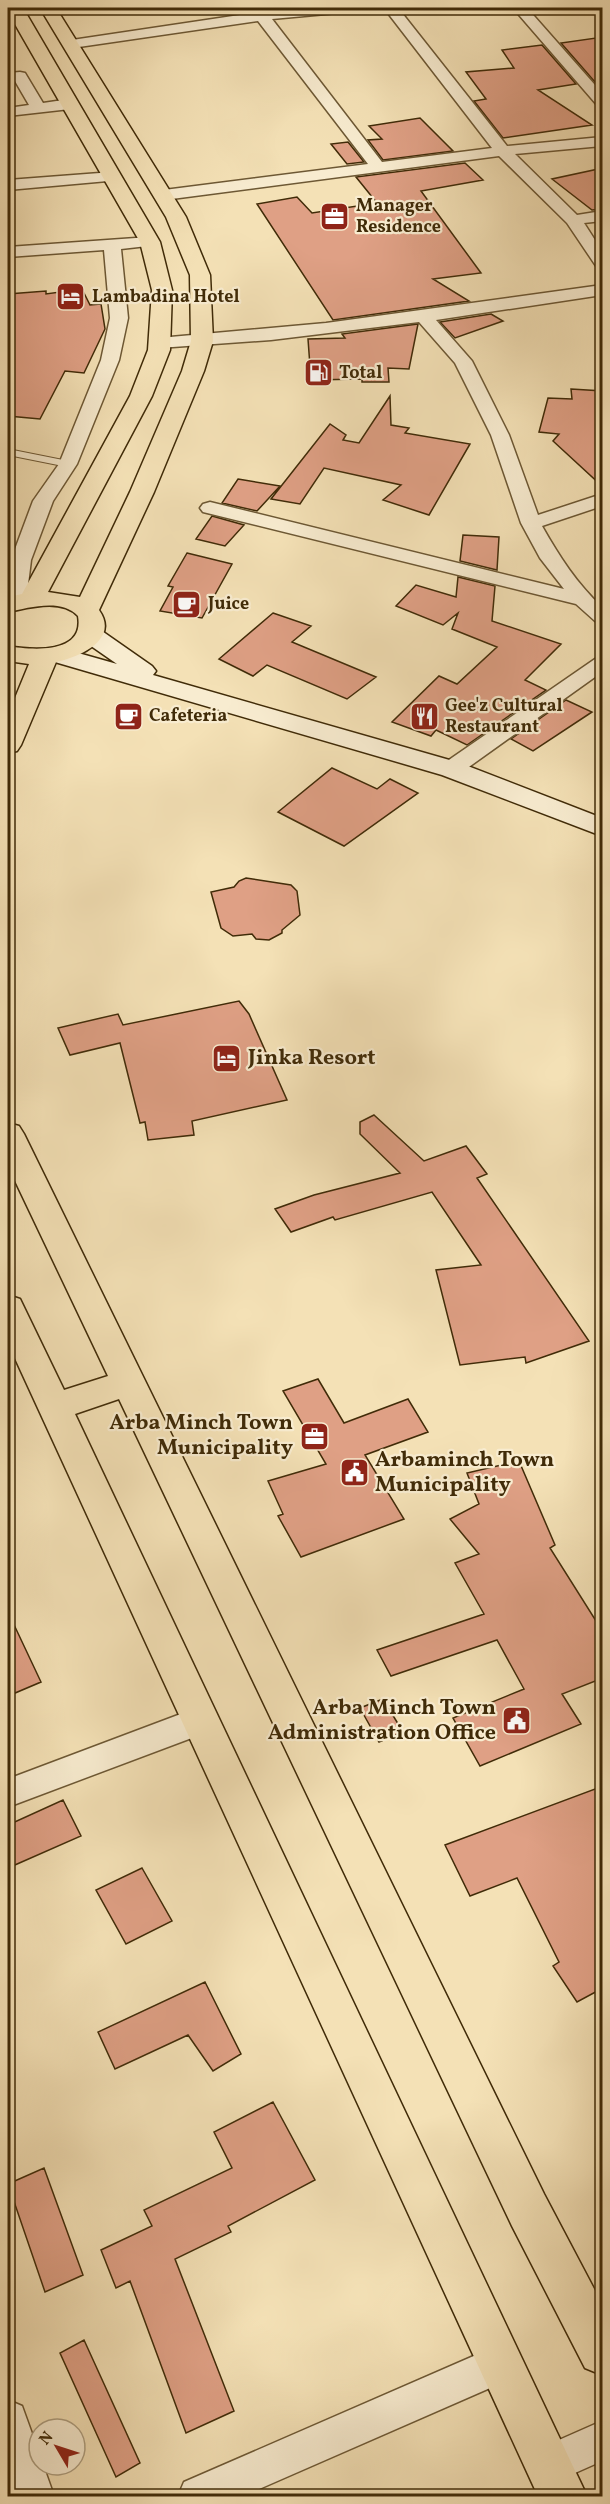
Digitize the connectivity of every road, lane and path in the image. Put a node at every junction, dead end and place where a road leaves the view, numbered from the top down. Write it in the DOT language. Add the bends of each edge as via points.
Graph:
graph roads {
  1 [pos="14,8"];
  2 [pos="48,8"];
  3 [pos="348,8"];
  4 [pos="391,8"];
  5 [pos="520,8"];
  6 [pos="259,12"];
  7 [pos="72,44"];
  8 [pos="8,77"];
  9 [pos="603,102"];
  10 [pos="70,105"];
  11 [pos="39,109"];
  12 [pos="8,112"];
  13 [pos="603,141"];
  14 [pos="503,151"];
  15 [pos="378,167"];
  16 [pos="113,177"];
  17 [pos="8,185"];
  18 [pos="164,195"];
  19 [pos="603,216"];
  20 [pos="573,220"];
  21 [pos="150,242"];
  22 [pos="112,245"];
  23 [pos="8,252"];
  24 [pos="603,262"];
  25 [pos="603,290"];
  26 [pos="423,316"];
  27 [pos="202,341"];
  28 [pos="159,343"];
  29 [pos="8,452"];
  30 [pos="68,464"];
  31 [pos="603,500"];
  32 [pos="210,508"];
  33 [pos="531,523"];
  34 [pos="583,600"];
  35 [pos="19,601"];
  36 [pos="603,617"];
  37 [pos="88,623"];
  38 [pos="8,653"];
  39 [pos="51,656"];
  40 [pos="603,663"];
  41 [pos="166,688"];
  42 [pos="8,745"];
  43 [pos="452,769"];
  44 [pos="603,828"];
  45 [pos="8,1134"];
  46 [pos="8,1310"];
  47 [pos="128,1383"];
  48 [pos="54,1407"];
  49 [pos="202,1720"];
  50 [pos="8,1793"];
  51 [pos="603,2351"];
  52 [pos="499,2364"];
  53 [pos="8,2420"];
  54 [pos="603,2441"];
  55 [pos="556,2481"];
  56 [pos="34,2496"];
  57 [pos="198,2496"];
  1 -- 10 [label="highway"];
  2 -- 7 [label="highway"];
  3 -- 6 [label="street"];
  4 -- 14 [label="street"];
  5 -- 9 [label="street"];
  6 -- 7 [label="street"];
  6 -- 15 [label="street"];
  7 -- 18 [label="highway"];
  8 -- 11 [label="street" via="20,76"];
  10 -- 11 [label="street"];
  10 -- 16 [label="highway"];
  11 -- 12 [label="street"];
  13 -- 14 [label="street"];
  14 -- 15 [label="street"];
  14 -- 20 [label="street"];
  15 -- 18 [label="street"];
  16 -- 17 [label="street"];
  16 -- 21 [label="highway"];
  18 -- 27 [label="highway" via="200,275"];
  19 -- 20 [label="street"];
  20 -- 24 [label="street"];
  21 -- 22 [label="street"];
  21 -- 28 [label="highway" via="162,290"];
  22 -- 23 [label="street"];
  22 -- 30 [label="street" via="119,318 110,360"];
  25 -- 26 [label="street"];
  26 -- 27 [label="street"];
  26 -- 33 [label="street" via="463,361 500,435"];
  27 -- 28 [label="street"];
  27 -- 37 [label="highway"];
  28 -- 35 [label="highway" via="141,396"];
  29 -- 30 [label="lane"];
  30 -- 35 [label="street" via="43,501 21,560"];
  31 -- 33 [label="street"];
  32 -- 34 [label="street"];
  33 -- 34 [label="street" via="550,558"];
  34 -- 36 [label="street"];
  35 -- 37 [label="highway" via="64,600"];
  37 -- 39 [label="highway" via="83,642"];
  37 -- 41 [label="street"];
  38 -- 39 [label="highway" via="28,658"];
  39 -- 41 [label="street"];
  39 -- 42 [label="highway"];
  40 -- 43 [label="street"];
  41 -- 43 [label="street"];
  43 -- 44 [label="street"];
  45 -- 47 [label="highway"];
  46 -- 48 [label="highway"];
  47 -- 48 [label="highway"];
  47 -- 51 [label="highway" via="528,2210"];
  48 -- 49 [label="highway"];
  49 -- 50 [label="street"];
  49 -- 52 [label="highway"];
  52 -- 55 [label="highway"];
  52 -- 57 [label="street"];
  53 -- 56 [label="street"];
  54 -- 55 [label="street"];
}
